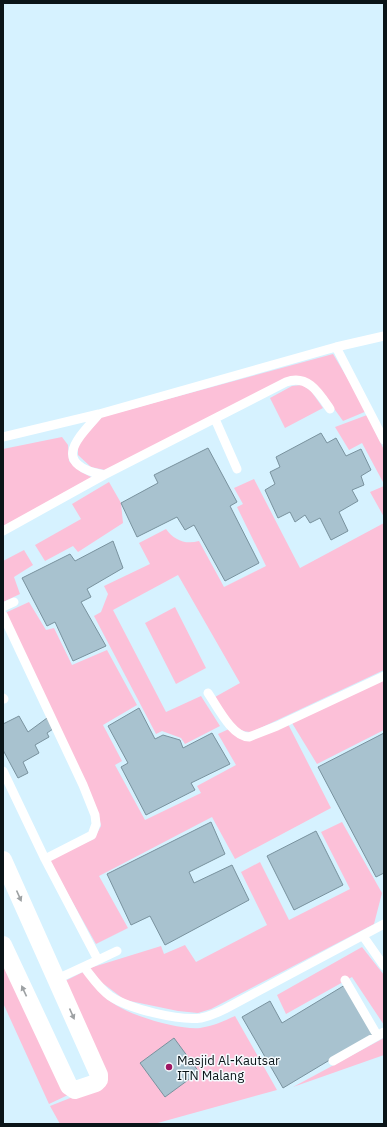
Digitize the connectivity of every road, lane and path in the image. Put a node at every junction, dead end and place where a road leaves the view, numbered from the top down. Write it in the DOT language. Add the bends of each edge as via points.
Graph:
graph roads {
  1 [pos="383,337"];
  2 [pos="336,347"];
  3 [pos="330,409"];
  4 [pos="99,414"];
  5 [pos="214,419"];
  6 [pos="3,437"];
  7 [pos="384,440"];
  8 [pos="237,469"];
  9 [pos="104,476"];
  10 [pos="3,531"];
  11 [pos="14,602"];
  12 [pos="3,607"];
  13 [pos="3,615"];
  14 [pos="384,676"];
  15 [pos="208,694"];
  16 [pos="3,771"];
  17 [pos="45,858"];
  18 [pos="3,860"];
  19 [pos="384,924"];
  20 [pos="363,936"];
  21 [pos="3,945"];
  22 [pos="117,951"];
  23 [pos="98,960"];
  24 [pos="384,966"];
  25 [pos="84,967"];
  26 [pos="57,979"];
  27 [pos="345,980"];
  28 [pos="381,1033"];
  29 [pos="333,1061"];
  1 -- 2 [label="lane"];
  2 -- 4 [label="lane"];
  2 -- 7 [label="lane"];
  3 -- 5 [label="lane" via="313,386 294,379"];
  4 -- 6 [label="lane"];
  4 -- 9 [label="lane" via="75,441 72,453 82,467"];
  5 -- 8 [label="lane"];
  5 -- 9 [label="lane"];
  9 -- 10 [label="lane"];
  11 -- 12 [label="lane"];
  13 -- 17 [label="lane" via="83,785 96,824 92,835"];
  14 -- 15 [label="lane" via="249,737 236,732"];
  16 -- 17 [label="lane"];
  17 -- 23 [label="lane"];
  18 -- 26 [label="street, one-way"];
  19 -- 20 [label="lane"];
  20 -- 24 [label="lane"];
  20 -- 25 [label="lane" via="224,1010 200,1018 149,1012 122,1003 100,988"];
  26 -- 21 [label="street, one-way" via="99,1075 96,1083 78,1089 71,1089 67,1084"];
  22 -- 23 [label="lane"];
  23 -- 25 [label="lane"];
  25 -- 26 [label="lane"];
  27 -- 28 [label="lane"];
  28 -- 29 [label="lane"];
}
